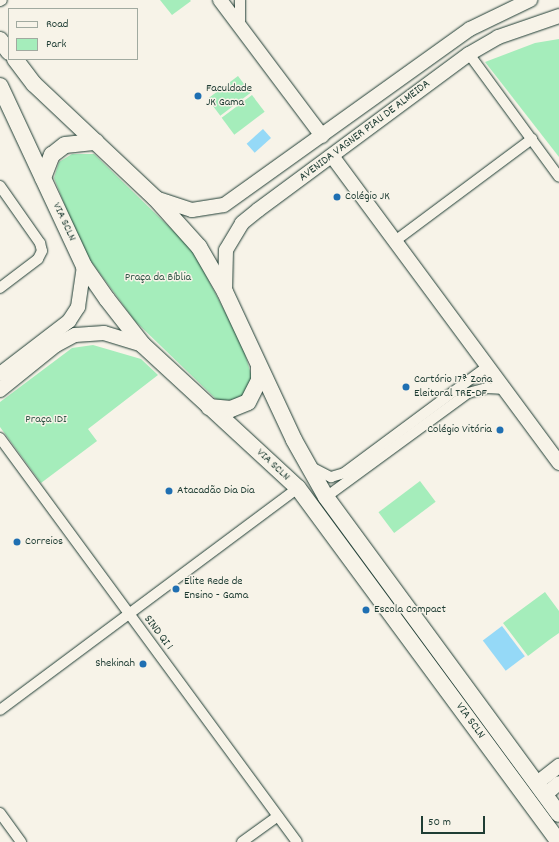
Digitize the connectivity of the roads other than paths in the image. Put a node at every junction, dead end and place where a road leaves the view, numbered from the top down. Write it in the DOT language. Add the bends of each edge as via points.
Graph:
graph roads {
  1 [pos="220,0"];
  2 [pos="240,0"];
  3 [pos="528,0"];
  4 [pos="559,16"];
  5 [pos="240,25"];
  6 [pos="0,40"];
  7 [pos="8,51"];
  8 [pos="469,54"];
  9 [pos="16,60"];
  10 [pos="0,86"];
  11 [pos="354,114"];
  12 [pos="364,132"];
  13 [pos="322,136"];
  14 [pos="532,139"];
  15 [pos="96,142"];
  16 [pos="332,156"];
  17 [pos="280,168"];
  18 [pos="559,177"];
  19 [pos="43,178"];
  20 [pos="295,184"];
  21 [pos="0,186"];
  22 [pos="155,198"];
  23 [pos="395,241"];
  24 [pos="84,266"];
  25 [pos="0,288"];
  26 [pos="225,292"];
  27 [pos="143,345"];
  28 [pos="260,366"];
  29 [pos="488,366"];
  30 [pos="0,374"];
  31 [pos="505,389"];
  32 [pos="0,390"];
  33 [pos="209,407"];
  34 [pos="0,438"];
  35 [pos="559,463"];
  36 [pos="309,465"];
  37 [pos="298,488"];
  38 [pos="326,497"];
  39 [pos="127,613"];
  40 [pos="0,710"];
  41 [pos="511,749"];
  42 [pos="497,758"];
  43 [pos="523,765"];
  44 [pos="559,766"];
  45 [pos="510,775"];
  46 [pos="559,783"];
  47 [pos="541,789"];
  48 [pos="0,813"];
  49 [pos="559,814"];
  50 [pos="278,816"];
  51 [pos="21,842"];
  52 [pos="242,842"];
  53 [pos="297,842"];
  54 [pos="559,842"];
  1 -- 5 [label="main road"];
  2 -- 5 [label="street"];
  3 -- 11 [label="main road, AVENIDA VAGNER PIAU DE ALMEIDA" via="470,29"];
  4 -- 8 [label="main road, AVENIDA VAGNER PIAU DE ALMEIDA" via="498,37"];
  5 -- 13 [label="main road"];
  6 -- 7 [label="main road"];
  8 -- 12 [label="main road, AVENIDA VAGNER PIAU DE ALMEIDA"];
  8 -- 14 [label="street"];
  9 -- 15 [label="main road, VIA SCLN" via="44,95"];
  10 -- 19 [label="main road, VIA SCLN"];
  11 -- 12 [label="main road" via="364,112 372,118 372,123"];
  11 -- 13 [label="main road, AVENIDA VAGNER PIAU DE ALMEIDA"];
  12 -- 16 [label="main road, AVENIDA VAGNER PIAU DE ALMEIDA"];
  13 -- 17 [label="main road, AVENIDA VAGNER PIAU DE ALMEIDA"];
  14 -- 18 [label="street"];
  14 -- 23 [label="street"];
  15 -- 19 [label="main road" via="65,145 52,155"];
  15 -- 22 [label="main road, VIA SCLN"];
  16 -- 20 [label="main road, AVENIDA VAGNER PIAU DE ALMEIDA"];
  16 -- 23 [label="main road"];
  17 -- 20 [label="main road" via="286,181"];
  17 -- 22 [label="main road, AVENIDA VAGNER PIAU DE ALMEIDA" via="224,206 209,210 178,207"];
  19 -- 24 [label="main road, VIA SCLN"];
  20 -- 26 [label="main road, AVENIDA VAGNER PIAU DE ALMEIDA" via="258,210 232,238 224,261"];
  21 -- 25 [label="street" via="40,243 42,252 38,260"];
  22 -- 26 [label="main road, VIA SCLN" via="199,247"];
  23 -- 29 [label="main road"];
  24 -- 27 [label="main road, VIA SCLN"];
  24 -- 30 [label="main road" via="78,307 69,321"];
  26 -- 28 [label="main road, VIA SCLN"];
  27 -- 32 [label="main road" via="104,333 75,336 56,345"];
  27 -- 33 [label="main road, VIA SCLN"];
  28 -- 33 [label="main road" via="259,380 248,402 232,409"];
  28 -- 36 [label="main road, VIA SCLN"];
  29 -- 31 [label="main road"];
  29 -- 36 [label="street" via="344,473 331,477"];
  31 -- 35 [label="main road"];
  31 -- 38 [label="street" via="487,388 468,393"];
  33 -- 37 [label="main road, VIA SCLN"];
  34 -- 39 [label="street, SIND QI 1"];
  36 -- 38 [label="main road, VIA SCLN"];
  37 -- 39 [label="street"];
  37 -- 42 [label="main road, VIA SCLN"];
  38 -- 41 [label="main road, VIA SCLN"];
  39 -- 40 [label="street"];
  39 -- 50 [label="street, SIND QI 1"];
  41 -- 42 [label="main road" via="505,756"];
  41 -- 43 [label="main road, VIA SCLN"];
  42 -- 45 [label="main road, VIA SCLN"];
  43 -- 45 [label="main road" via="514,768"];
  43 -- 47 [label="main road, VIA SCLN"];
  44 -- 47 [label="main road"];
  45 -- 54 [label="main road, VIA SCLN"];
  46 -- 47 [label="main road"];
  47 -- 49 [label="main road, VIA SCLN"];
  48 -- 51 [label="street"];
  50 -- 52 [label="street"];
  50 -- 53 [label="street, SIND QI 1"];
}
